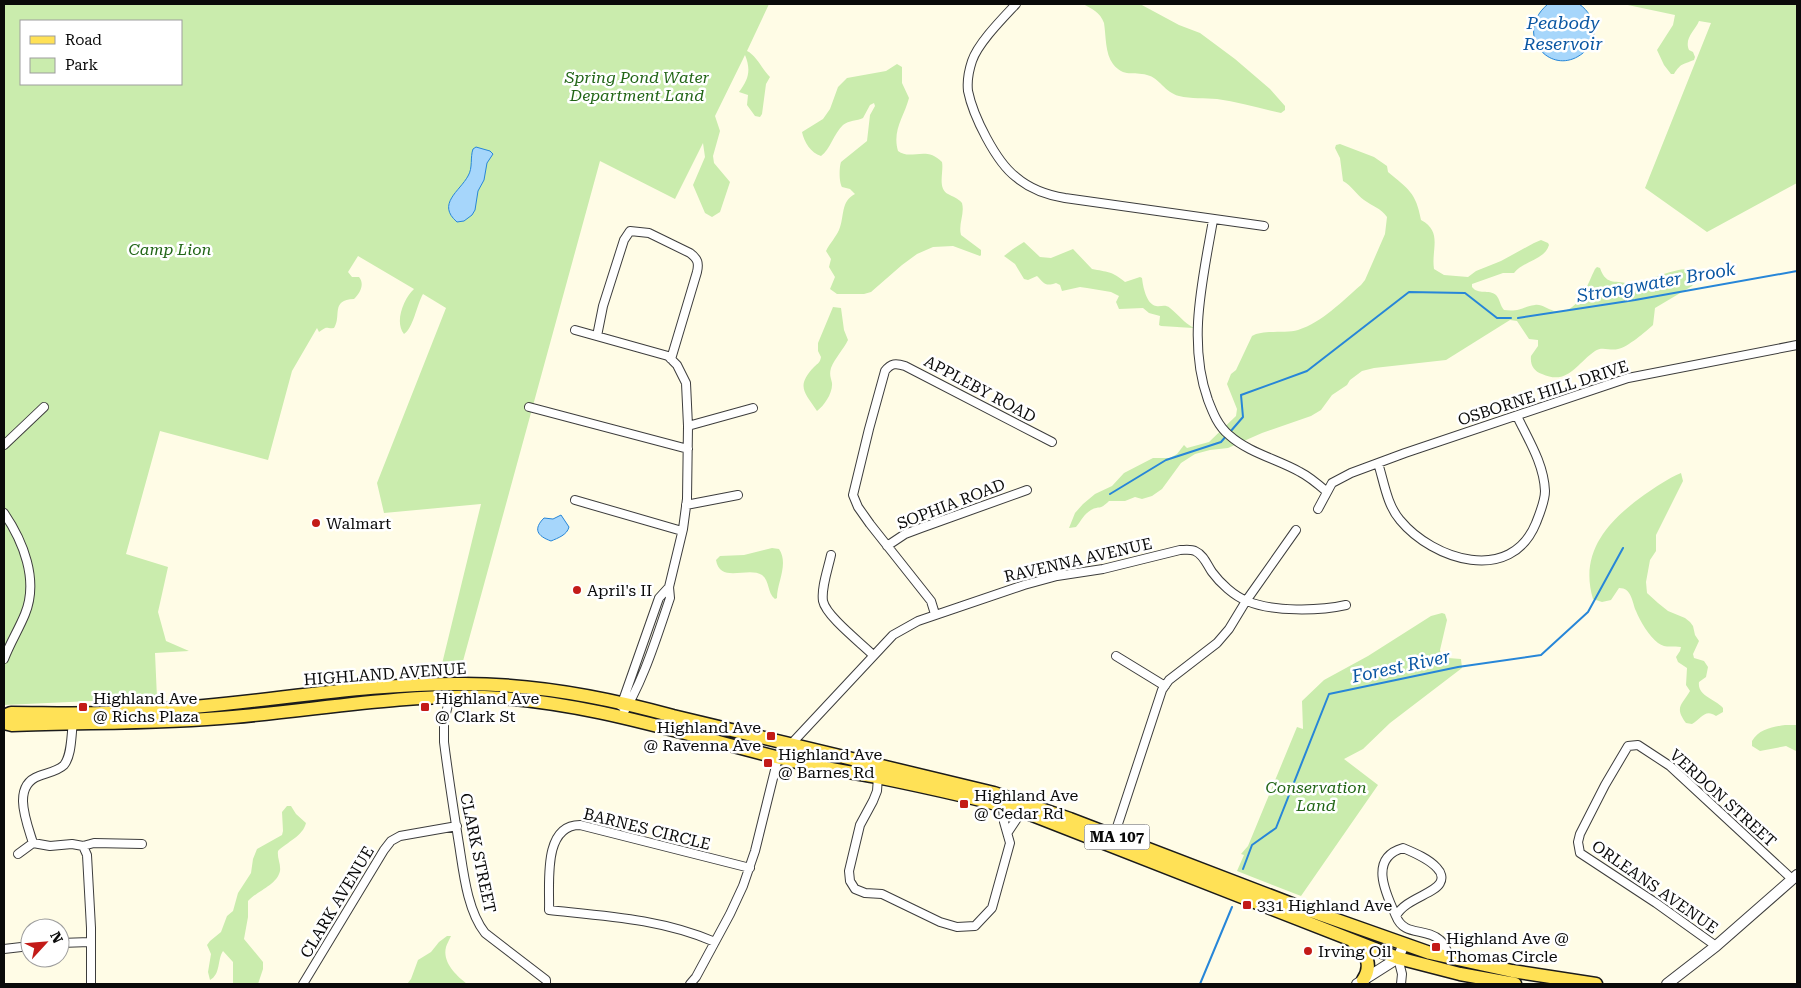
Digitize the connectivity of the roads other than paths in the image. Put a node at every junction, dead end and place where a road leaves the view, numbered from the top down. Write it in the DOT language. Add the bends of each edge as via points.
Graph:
graph roads {
  1 [pos="1016,4"];
  2 [pos="1213,220"];
  3 [pos="1264,226"];
  4 [pos="575,330"];
  5 [pos="597,336"];
  6 [pos="1797,345"];
  7 [pos="672,359"];
  8 [pos="44,407"];
  9 [pos="529,407"];
  10 [pos="753,408"];
  11 [pos="1518,416"];
  12 [pos="688,426"];
  13 [pos="1052,442"];
  14 [pos="4,445"];
  15 [pos="688,449"];
  16 [pos="1378,463"];
  17 [pos="1027,490"];
  18 [pos="1328,492"];
  19 [pos="738,495"];
  20 [pos="575,500"];
  21 [pos="686,505"];
  22 [pos="1318,509"];
  23 [pos="4,513"];
  24 [pos="1296,530"];
  25 [pos="682,531"];
  26 [pos="887,546"];
  27 [pos="831,555"];
  28 [pos="1246,601"];
  29 [pos="1346,605"];
  30 [pos="935,614"];
  31 [pos="873,655"];
  32 [pos="1116,656"];
  33 [pos="4,659"];
  34 [pos="1165,686"];
  35 [pos="450,696"];
  36 [pos="626,703"];
  37 [pos="4,716"];
  38 [pos="620,718"];
  39 [pos="4,723"];
  40 [pos="73,723"];
  41 [pos="789,744"];
  42 [pos="1633,744"];
  43 [pos="778,758"];
  44 [pos="878,778"];
  45 [pos="1003,806"];
  46 [pos="1022,811"];
  47 [pos="456,826"];
  48 [pos="1008,832"];
  49 [pos="1114,836"];
  50 [pos="33,843"];
  51 [pos="142,844"];
  52 [pos="83,846"];
  53 [pos="18,854"];
  54 [pos="750,868"];
  55 [pos="1795,877"];
  56 [pos="1396,916"];
  57 [pos="1350,940"];
  58 [pos="90,942"];
  59 [pos="715,942"];
  60 [pos="70,943"];
  61 [pos="1404,944"];
  62 [pos="1716,946"];
  63 [pos="20,948"];
  64 [pos="4,950"];
  65 [pos="1449,957"];
  66 [pos="1398,958"];
  67 [pos="1460,979"];
  68 [pos="1360,982"];
  69 [pos="548,983"];
  70 [pos="91,984"];
  71 [pos="303,984"];
  72 [pos="690,984"];
  73 [pos="1401,984"];
  74 [pos="1515,984"];
  75 [pos="1596,984"];
  76 [pos="1668,984"];
  1 -- 2 [label="street" via="985,40 972,60 969,74 970,100 1003,165 1031,188 1049,195"];
  2 -- 3 [label="street"];
  2 -- 18 [label="street" via="1197,330 1199,362 1214,416 1240,443 1301,472"];
  4 -- 5 [label="street"];
  5 -- 7 [label="street"];
  5 -- 7 [label="street" via="624,240 630,231 649,233 690,253 698,261"];
  6 -- 11 [label="street, OSBORNE HILL DRIVE" via="1628,378"];
  7 -- 12 [label="street" via="686,383"];
  8 -- 14 [label="street"];
  9 -- 15 [label="street"];
  10 -- 12 [label="street"];
  11 -- 16 [label="street, OSBORNE HILL DRIVE"];
  11 -- 16 [label="street" via="1542,473 1545,492 1533,530 1521,548 1503,558 1482,562 1460,558 1414,535 1399,519 1389,500"];
  12 -- 15 [label="street"];
  13 -- 26 [label="street, APPLEBY ROAD" via="905,366 889,366 882,380 854,488 858,507"];
  15 -- 21 [label="street"];
  16 -- 18 [label="street, OSBORNE HILL DRIVE" via="1332,483"];
  17 -- 26 [label="street, SOPHIA ROAD" via="905,534"];
  18 -- 22 [label="street, OSBORNE HILL DRIVE"];
  19 -- 21 [label="street"];
  20 -- 25 [label="street"];
  21 -- 25 [label="street"];
  23 -- 33 [label="street" via="18,540 31,579 26,612"];
  24 -- 28 [label="street"];
  25 -- 36 [label="street" via="669,588 670,598"];
  26 -- 30 [label="street" via="931,601"];
  27 -- 31 [label="street" via="823,594 825,606"];
  28 -- 29 [label="street, RAVENNA AVENUE" via="1283,608"];
  28 -- 30 [label="street, RAVENNA AVENUE" via="1218,579 1196,551 1180,550 1104,569 1044,579"];
  28 -- 34 [label="street" via="1217,643 1168,680"];
  30 -- 31 [label="street, RAVENNA AVENUE" via="901,629"];
  31 -- 41 [label="street, RAVENNA AVENUE"];
  32 -- 34 [label="street"];
  34 -- 49 [label="street"];
  35 -- 38 [label="main road, HIGHLAND AVENUE / MA 107" via="523,699"];
  35 -- 40 [label="main road, HIGHLAND AVENUE / MA 107" via="198,720"];
  35 -- 47 [label="street, CLARK STREET" via="444,736"];
  36 -- 37 [label="main road, HIGHLAND AVENUE / MA 107" via="545,689 445,684 167,709 12,713"];
  36 -- 38 [label="street"];
  36 -- 41 [label="main road, HIGHLAND AVENUE / MA 107"];
  38 -- 43 [label="main road, HIGHLAND AVENUE / MA 107"];
  39 -- 40 [label="main road, HIGHLAND AVENUE / MA 107"];
  40 -- 50 [label="street" via="69,755 63,766 36,777 24,791 24,808"];
  41 -- 43 [label="street, RAVENNA AVENUE"];
  41 -- 49 [label="main road, HIGHLAND AVENUE / MA 107" via="994,793"];
  42 -- 55 [label="street, VERDON STREET" via="1670,766"];
  42 -- 62 [label="street, ORLEANS AVENUE" via="1624,751 1604,785 1580,834 1578,849 1585,857"];
  43 -- 44 [label="main road, HIGHLAND AVENUE / MA 107"];
  43 -- 54 [label="street"];
  44 -- 45 [label="main road, HIGHLAND AVENUE / MA 107"];
  44 -- 48 [label="street" via="873,801 860,825 849,871 850,881 860,891 882,894 940,922 957,927 975,926 992,908 1010,844"];
  45 -- 46 [label="main road, HIGHLAND AVENUE / MA 107"];
  45 -- 48 [label="street"];
  46 -- 48 [label="street"];
  46 -- 57 [label="main road, HIGHLAND AVENUE / MA 107"];
  47 -- 69 [label="street, CLARK STREET" via="467,885 479,926 494,942"];
  47 -- 71 [label="street, CLARK AVENUE" via="406,834 391,841"];
  49 -- 61 [label="main road, HIGHLAND AVENUE / MA 107"];
  50 -- 52 [label="street"];
  50 -- 53 [label="street"];
  51 -- 52 [label="street" via="94,843"];
  52 -- 58 [label="street" via="87,855"];
  54 -- 59 [label="street"];
  54 -- 59 [label="street, BARNES CIRCLE" via="576,825 562,831 553,842 549,910 664,924"];
  55 -- 62 [label="street"];
  56 -- 56 [label="street" via="1384,881 1383,866 1389,855 1403,848 1431,863 1441,876 1437,886"];
  56 -- 65 [label="street" via="1404,928 1439,939"];
  57 -- 66 [label="main road, HIGHLAND AVENUE / MA 107"];
  57 -- 68 [label="main road" via="1360,948 1369,964"];
  58 -- 60 [label="street"];
  58 -- 70 [label="street"];
  59 -- 72 [label="street"];
  61 -- 65 [label="main road, HIGHLAND AVENUE / MA 107"];
  61 -- 66 [label="street"];
  62 -- 76 [label="street"];
  63 -- 64 [label="street"];
  65 -- 75 [label="main road, HIGHLAND AVENUE / MA 107"];
  66 -- 67 [label="main road, HIGHLAND AVENUE / MA 107"];
  66 -- 68 [label="street"];
  66 -- 73 [label="street"];
  67 -- 74 [label="main road, HIGHLAND AVENUE / MA 107"];
}
